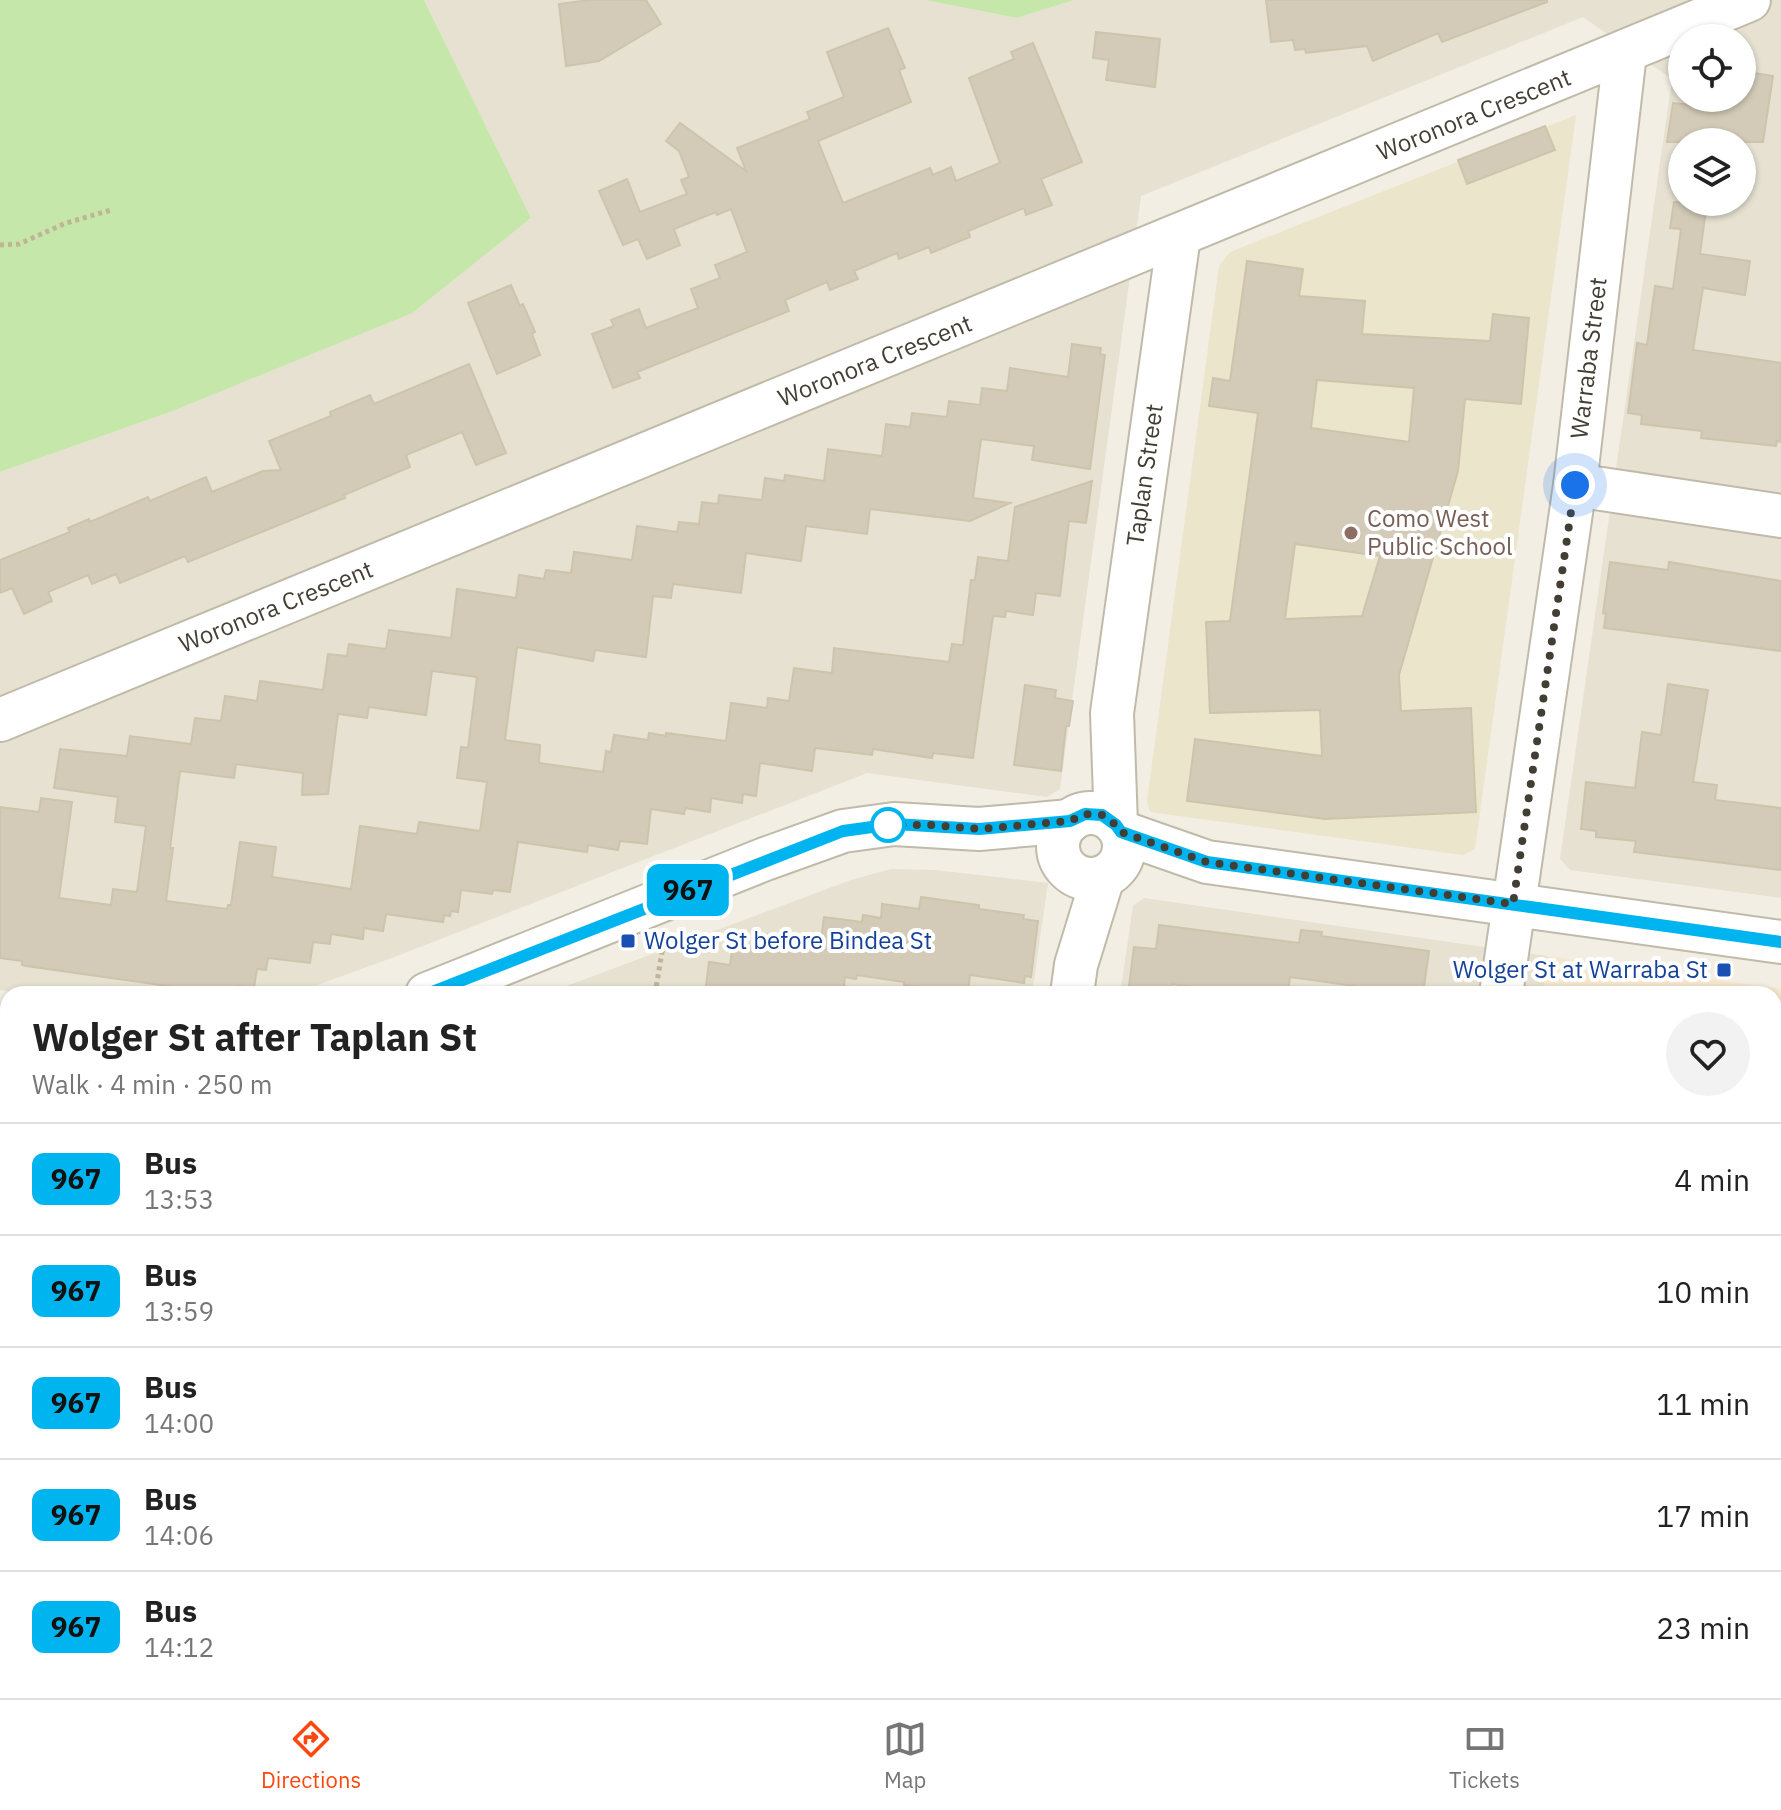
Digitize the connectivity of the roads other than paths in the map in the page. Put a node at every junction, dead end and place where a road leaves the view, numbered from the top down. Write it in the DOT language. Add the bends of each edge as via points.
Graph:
graph roads {
  1 [pos="1749,0"];
  2 [pos="1625,53"];
  3 [pos="1179,236"];
  4 [pos="1575,485"];
  5 [pos="1781,516"];
  6 [pos="0,720"];
  7 [pos="1091,847"];
  8 [pos="1513,904"];
  9 [pos="1781,942"];
  10 [pos="1074,980"];
  11 [pos="447,986"];
  12 [pos="1502,986"];
  1 -- 2 [label="street, Woronora Crescent"];
  2 -- 3 [label="street, Woronora Crescent"];
  2 -- 4 [label="street, Warraba Street"];
  3 -- 6 [label="street, Woronora Crescent"];
  3 -- 7 [label="street, Taplan Street"];
  4 -- 5 [label="street"];
  4 -- 8 [label="street, Warraba Street"];
  7 -- 8 [label="street"];
  7 -- 10 [label="street, Taplan Street"];
  7 -- 11 [label="street" via="979,829 894,824 843,831"];
  8 -- 9 [label="street"];
  8 -- 12 [label="street, Warraba Street"];
}
